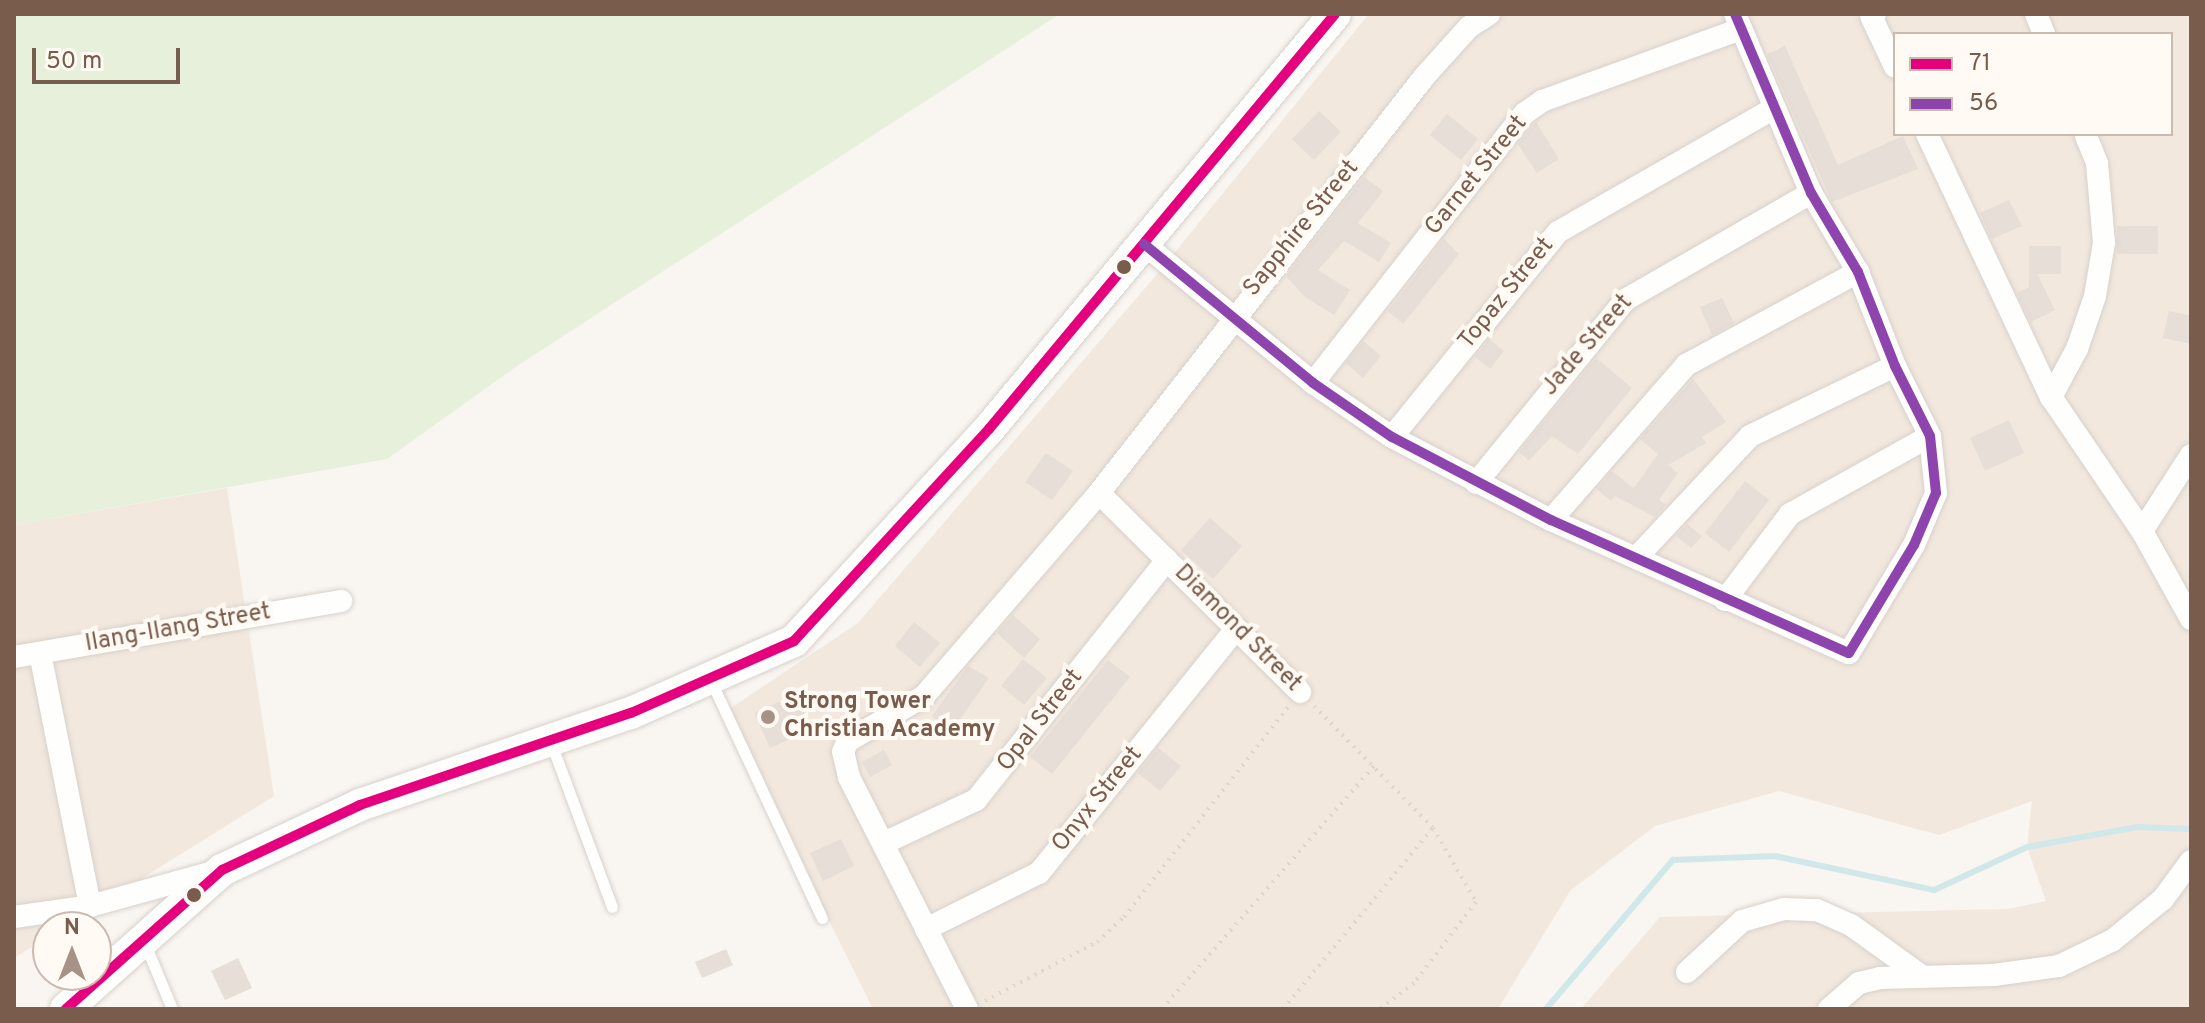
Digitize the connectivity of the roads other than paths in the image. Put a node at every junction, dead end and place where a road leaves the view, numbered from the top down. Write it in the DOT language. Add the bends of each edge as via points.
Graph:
graph roads {
  1 [pos="1335,14"];
  2 [pos="1489,14"];
  3 [pos="1873,15"];
  4 [pos="1738,22"];
  5 [pos="1893,62"];
  6 [pos="1773,109"];
  7 [pos="1928,136"];
  8 [pos="2086,136"];
  9 [pos="1811,193"];
  10 [pos="1144,244"];
  11 [pos="1858,272"];
  12 [pos="1232,317"];
  13 [pos="1895,366"];
  14 [pos="1313,383"];
  15 [pos="2051,397"];
  16 [pos="1930,436"];
  17 [pos="1392,437"];
  18 [pos="2191,455"];
  19 [pos="1476,483"];
  20 [pos="1099,493"];
  21 [pos="1551,520"];
  22 [pos="2142,531"];
  23 [pos="1636,558"];
  24 [pos="1167,560"];
  25 [pos="1725,600"];
  26 [pos="341,601"];
  27 [pos="2191,619"];
  28 [pos="1236,629"];
  29 [pos="40,653"];
  30 [pos="14,657"];
  31 [pos="710,679"];
  32 [pos="1300,692"];
  33 [pos="550,738"];
  34 [pos="884,843"];
  35 [pos="2190,866"];
  36 [pos="222,870"];
  37 [pos="90,906"];
  38 [pos="612,907"];
  39 [pos="14,917"];
  40 [pos="822,918"];
  41 [pos="926,929"];
  42 [pos="144,940"];
  43 [pos="1687,972"];
  44 [pos="1919,974"];
  45 [pos="78,1005"];
  46 [pos="975,1006"];
  47 [pos="172,1009"];
  48 [pos="1829,1009"];
  1 -- 10 [label="street"];
  2 -- 12 [label="street, Sapphire Street" via="1469,27 1424,77"];
  3 -- 5 [label="street"];
  4 -- 6 [label="street"];
  4 -- 14 [label="street, Garnet Street" via="1542,101 1525,113"];
  6 -- 9 [label="street"];
  6 -- 17 [label="street, Topaz Street" via="1558,232"];
  7 -- 15 [label="street"];
  8 -- 15 [label="street" via="2097,163 2104,243 2091,309"];
  9 -- 11 [label="street"];
  9 -- 19 [label="street, Jade Street" via="1625,300"];
  10 -- 12 [label="street"];
  10 -- 31 [label="street" via="989,429 794,641"];
  11 -- 13 [label="street"];
  11 -- 21 [label="street" via="1686,365"];
  12 -- 14 [label="street"];
  12 -- 20 [label="street, Sapphire Street"];
  13 -- 16 [label="street"];
  13 -- 23 [label="street" via="1750,436"];
  14 -- 17 [label="street"];
  15 -- 22 [label="street"];
  16 -- 25 [label="street" via="1790,514"];
  16 -- 25 [label="street" via="1936,493 1914,545 1849,653"];
  17 -- 19 [label="street"];
  18 -- 22 [label="street"];
  19 -- 21 [label="street"];
  20 -- 24 [label="street, Diamond Street"];
  20 -- 34 [label="street, Sapphire Street" via="924,696 848,741 845,766"];
  21 -- 23 [label="street"];
  22 -- 27 [label="street"];
  23 -- 25 [label="street"];
  24 -- 28 [label="street, Diamond Street"];
  24 -- 34 [label="street, Opal Street" via="976,800"];
  26 -- 29 [label="street, Ilang-Ilang Street"];
  28 -- 32 [label="street, Diamond Street"];
  28 -- 41 [label="street, Onyx Street" via="1039,873"];
  29 -- 30 [label="street, Ilang-Ilang Street"];
  29 -- 37 [label="street"];
  31 -- 33 [label="street" via="631,713"];
  31 -- 40 [label="lane"];
  33 -- 36 [label="street" via="360,805"];
  33 -- 38 [label="lane"];
  34 -- 41 [label="street"];
  35 -- 44 [label="street" via="2113,940 2059,966 1994,975"];
  36 -- 37 [label="street"];
  36 -- 42 [label="street"];
  37 -- 39 [label="street"];
  41 -- 46 [label="street"];
  42 -- 45 [label="street"];
  42 -- 47 [label="lane"];
  43 -- 44 [label="street" via="1742,921 1784,909 1817,910 1851,925"];
  44 -- 48 [label="street" via="1859,983"];
}
